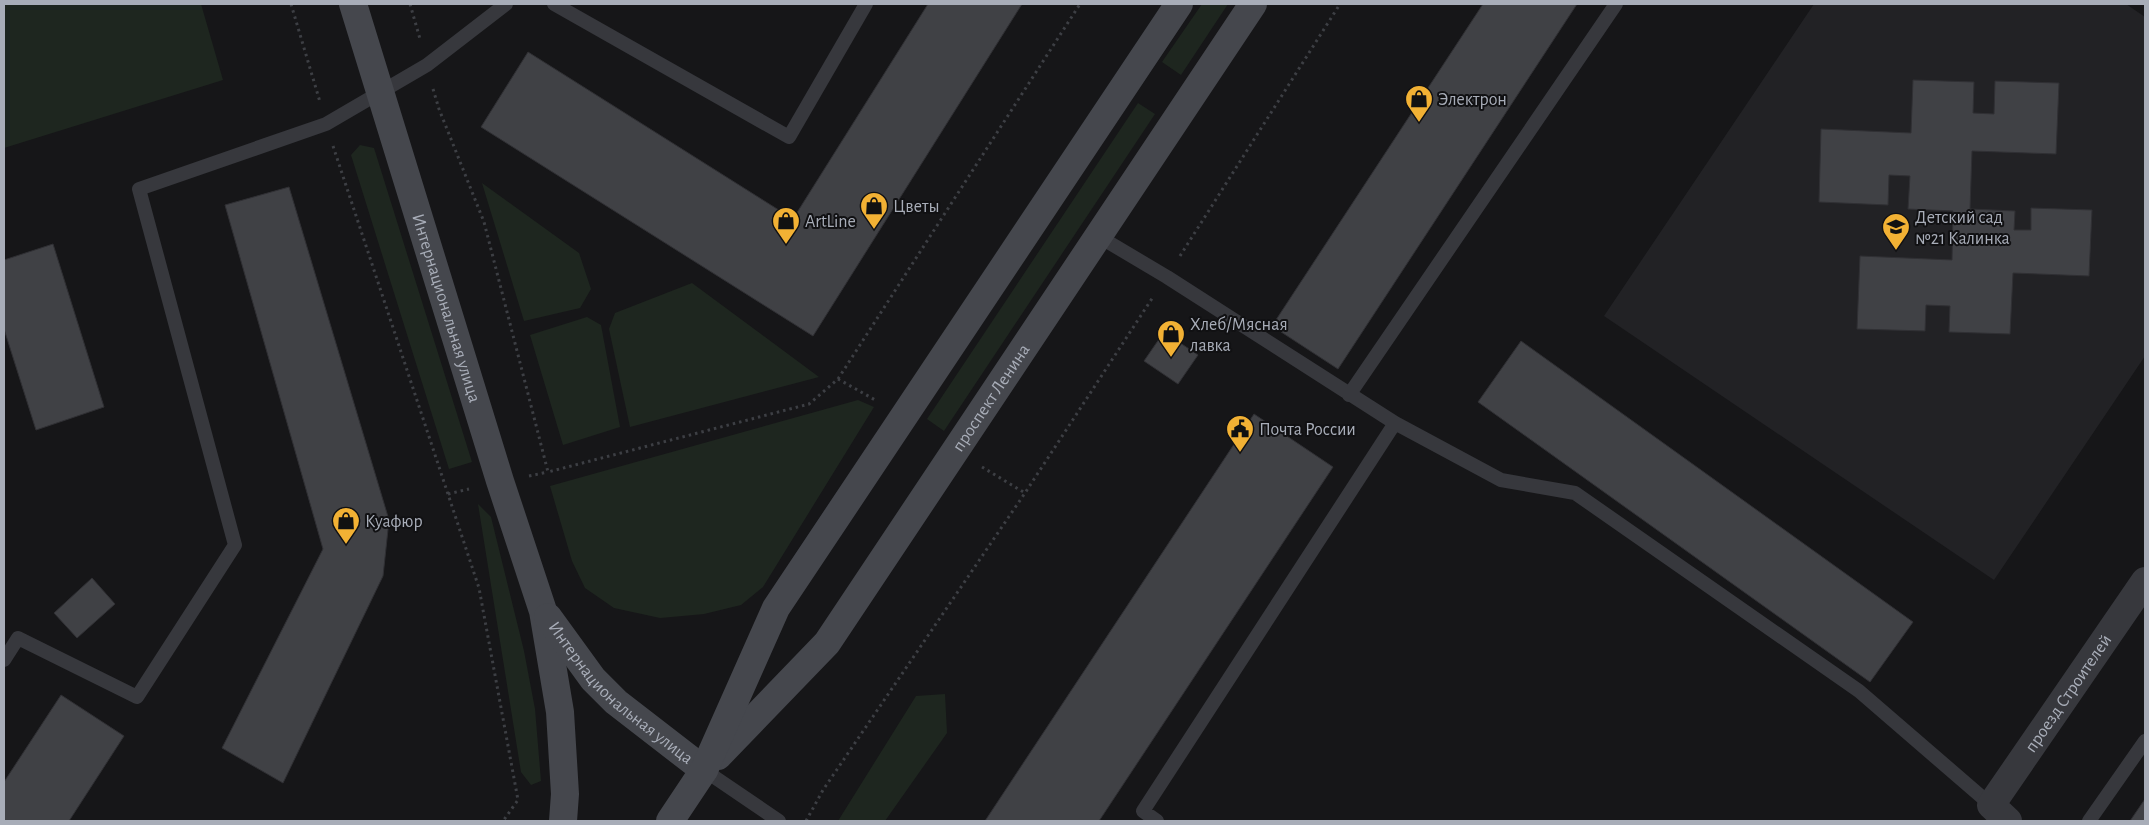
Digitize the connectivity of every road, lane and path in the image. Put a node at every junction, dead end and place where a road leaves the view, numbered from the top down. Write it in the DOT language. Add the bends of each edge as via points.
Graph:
graph roads {
  1 [pos="291,4"];
  2 [pos="354,4"];
  3 [pos="410,4"];
  4 [pos="506,4"];
  5 [pos="554,4"];
  6 [pos="866,4"];
  7 [pos="1080,4"];
  8 [pos="1179,4"];
  9 [pos="1253,4"];
  10 [pos="1340,4"];
  11 [pos="1616,4"];
  12 [pos="427,65"];
  13 [pos="380,93"];
  14 [pos="326,124"];
  15 [pos="1098,236"];
  16 [pos="1166,277"];
  17 [pos="838,379"];
  18 [pos="1349,395"];
  19 [pos="904,416"];
  20 [pos="1395,423"];
  21 [pos="955,451"];
  22 [pos="1025,493"];
  23 [pos="2145,581"];
  24 [pos="544,611"];
  25 [pos="4,660"];
  26 [pos="2145,740"];
  27 [pos="704,770"];
  28 [pos="2000,813"];
  29 [pos="503,821"];
  30 [pos="563,821"];
  31 [pos="670,821"];
  32 [pos="779,821"];
  33 [pos="806,821"];
  34 [pos="1157,821"];
  35 [pos="2090,821"];
  1 -- 14 [label="path"];
  2 -- 13 [label="main road, Интернациональная улица"];
  3 -- 12 [label="path"];
  4 -- 12 [label="lane"];
  5 -- 6 [label="lane" via="789,137"];
  7 -- 17 [label="path"];
  8 -- 19 [label="main road, проспект Ленина"];
  9 -- 15 [label="main road, проспект Ленина"];
  10 -- 16 [label="path"];
  11 -- 18 [label="lane"];
  12 -- 13 [label="lane"];
  12 -- 17 [label="path" via="439,109 484,222 548,472 809,404"];
  13 -- 14 [label="lane"];
  13 -- 24 [label="main road, Интернациональная улица" via="500,481"];
  14 -- 25 [label="lane" via="139,189 235,545 137,697 18,638"];
  14 -- 29 [label="path" via="479,588 518,800"];
  15 -- 16 [label="lane"];
  15 -- 21 [label="main road, проспект Ленина"];
  16 -- 18 [label="lane"];
  16 -- 22 [label="path"];
  17 -- 19 [label="path"];
  18 -- 20 [label="lane"];
  19 -- 27 [label="main road, проспект Ленина" via="776,608"];
  20 -- 28 [label="lane" via="1501,480 1575,493 1859,691"];
  20 -- 34 [label="lane" via="1143,811"];
  21 -- 22 [label="path"];
  21 -- 27 [label="main road, проспект Ленина" via="827,643"];
  22 -- 33 [label="path" via="823,790"];
  23 -- 28 [label="street, проезд Строителей"];
  24 -- 27 [label="main road, Интернациональная улица" via="593,679 616,702"];
  24 -- 30 [label="main road, Интернациональная улица" via="560,712 565,794"];
  26 -- 35 [label="lane"];
  27 -- 31 [label="main road, проспект Ленина"];
  27 -- 32 [label="lane"];
}
